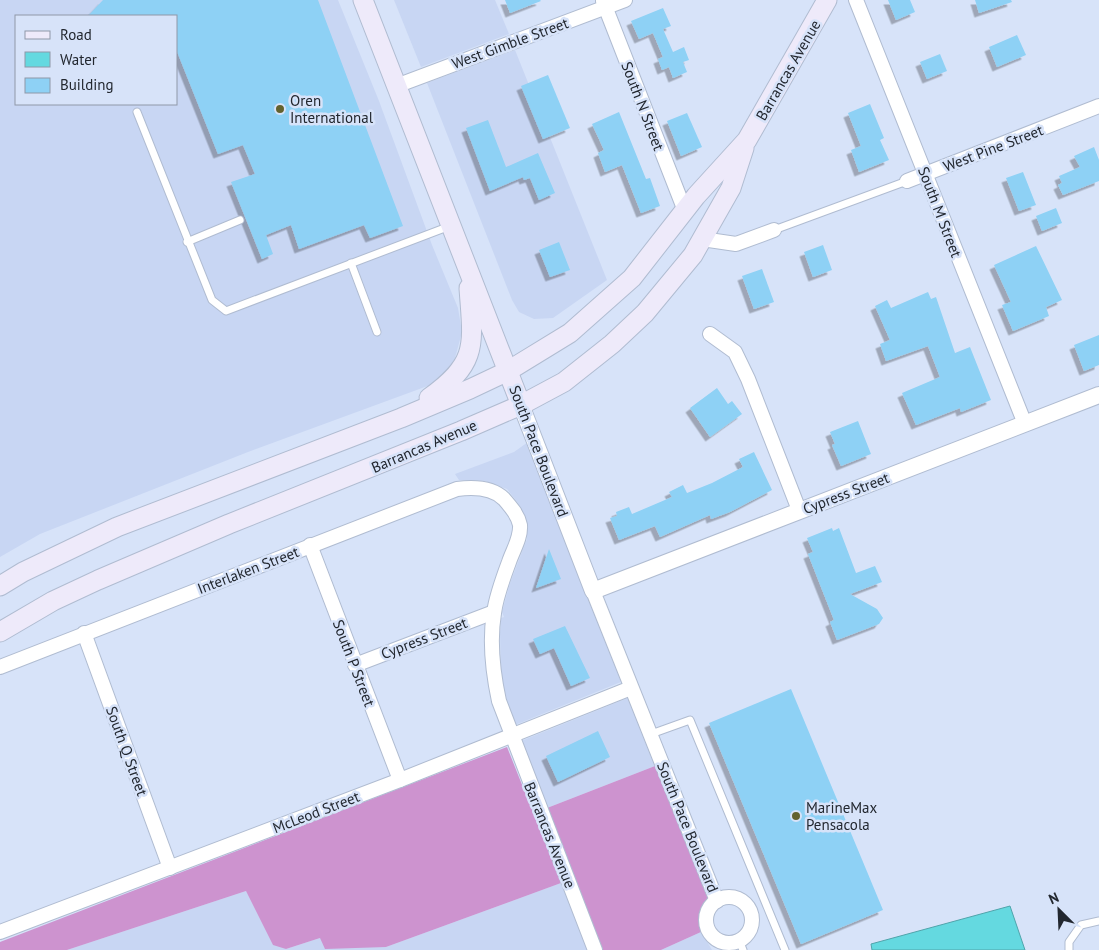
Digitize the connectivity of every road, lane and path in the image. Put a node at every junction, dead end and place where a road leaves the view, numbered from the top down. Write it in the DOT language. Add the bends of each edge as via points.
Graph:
graph roads {
  1 [pos="363,0"];
  2 [pos="624,0"];
  3 [pos="827,0"];
  4 [pos="856,0"];
  5 [pos="604,4"];
  6 [pos="396,86"];
  7 [pos="1099,106"];
  8 [pos="137,112"];
  9 [pos="747,140"];
  10 [pos="925,174"];
  11 [pos="907,181"];
  12 [pos="685,211"];
  13 [pos="240,220"];
  14 [pos="451,226"];
  15 [pos="774,230"];
  16 [pos="702,239"];
  17 [pos="188,242"];
  18 [pos="351,263"];
  19 [pos="468,269"];
  20 [pos="377,332"];
  21 [pos="710,334"];
  22 [pos="508,371"];
  23 [pos="1099,396"];
  24 [pos="521,405"];
  25 [pos="401,418"];
  26 [pos="1025,424"];
  27 [pos="498,494"];
  28 [pos="799,510"];
  29 [pos="310,546"];
  30 [pos="2,585"];
  31 [pos="593,590"];
  32 [pos="494,612"];
  33 [pos="0,632"];
  34 [pos="84,634"];
  35 [pos="354,664"];
  36 [pos="0,667"];
  37 [pos="632,688"];
  38 [pos="651,734"];
  39 [pos="511,736"];
  40 [pos="400,780"];
  41 [pos="170,868"];
  42 [pos="717,901"];
  43 [pos="1099,921"];
  44 [pos="0,932"];
  45 [pos="741,945"];
  46 [pos="595,950"];
  47 [pos="785,950"];
  48 [pos="1069,950"];
  1 -- 6 [label="main road, South Pace Boulevard"];
  2 -- 5 [label="street, West Gimble Street"];
  3 -- 9 [label="main road, Barrancas Avenue"];
  4 -- 10 [label="street, South M Street"];
  5 -- 6 [label="street, West Gimble Street"];
  5 -- 12 [label="street, South N Street"];
  6 -- 14 [label="main road, South Pace Boulevard"];
  7 -- 10 [label="street, West Pine Street"];
  8 -- 17 [label="lane"];
  9 -- 12 [label="main road, Barrancas Avenue"];
  9 -- 16 [label="main road, Barrancas Avenue" via="731,188"];
  10 -- 11 [label="street, West Pine Street"];
  10 -- 26 [label="street, South M Street"];
  11 -- 15 [label="lane, West Pine Street"];
  12 -- 22 [label="main road, Barrancas Avenue" via="632,278 604,304 570,332"];
  13 -- 17 [label="lane"];
  14 -- 18 [label="lane"];
  14 -- 19 [label="main road, South Pace Boulevard"];
  15 -- 16 [label="street" via="736,244"];
  16 -- 24 [label="main road, Barrancas Avenue" via="671,283 612,344 564,382"];
  17 -- 18 [label="lane" via="212,300 226,311"];
  18 -- 20 [label="lane"];
  19 -- 22 [label="main road, South Pace Boulevard"];
  19 -- 25 [label="main road" via="472,331 470,352 452,382"];
  21 -- 28 [label="street" via="735,352"];
  22 -- 24 [label="main road, South Pace Boulevard"];
  22 -- 25 [label="main road, Barrancas Avenue"];
  23 -- 26 [label="street, Cypress Street"];
  24 -- 31 [label="street, South Pace Boulevard"];
  24 -- 33 [label="main road, Barrancas Avenue" via="98,580"];
  25 -- 30 [label="main road, Barrancas Avenue" via="117,526"];
  26 -- 28 [label="street, Cypress Street"];
  27 -- 29 [label="street, Interlaken Street" via="478,488 457,489"];
  27 -- 32 [label="street, Barrancas Avenue" via="512,507 520,535"];
  28 -- 31 [label="street, Cypress Street"];
  29 -- 34 [label="street, Interlaken Street"];
  29 -- 35 [label="street, South P Street"];
  31 -- 37 [label="street, South Pace Boulevard"];
  32 -- 35 [label="street, Cypress Street"];
  32 -- 39 [label="street, Barrancas Avenue" via="494,676"];
  34 -- 36 [label="street, Interlaken Street"];
  34 -- 41 [label="street, South Q Street"];
  35 -- 40 [label="street, South P Street"];
  37 -- 38 [label="street, South Pace Boulevard"];
  37 -- 39 [label="street, McLeod Street"];
  38 -- 42 [label="street, South Pace Boulevard"];
  38 -- 47 [label="lane" via="690,720"];
  39 -- 40 [label="street, McLeod Street"];
  39 -- 46 [label="street, Barrancas Avenue"];
  40 -- 41 [label="street, McLeod Street"];
  41 -- 44 [label="street, McLeod Street"];
  42 -- 45 [label="street, South Pace Boulevard" via="708,912 707,928 724,942"];
  42 -- 45 [label="street, South Pace Boulevard" via="731,897 749,909 752,916 750,930"];
  43 -- 48 [label="lane" via="1081,925 1069,942"];
}
